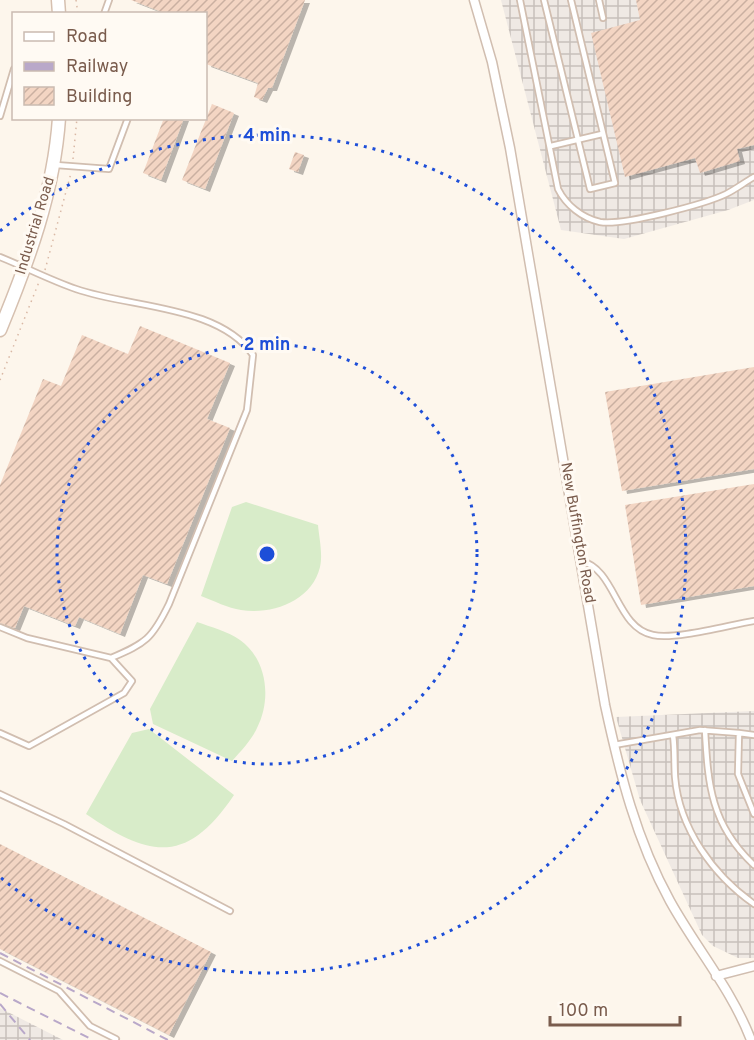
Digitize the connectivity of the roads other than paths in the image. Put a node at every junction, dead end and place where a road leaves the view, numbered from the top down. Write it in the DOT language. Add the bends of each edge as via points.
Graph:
graph roads {
  1 [pos="474,0"];
  2 [pos="520,0"];
  3 [pos="544,0"];
  4 [pos="571,0"];
  5 [pos="599,0"];
  6 [pos="603,18"];
  7 [pos="12,76"];
  8 [pos="0,116"];
  9 [pos="59,120"];
  10 [pos="127,120"];
  11 [pos="603,134"];
  12 [pos="579,140"];
  13 [pos="551,146"];
  14 [pos="53,165"];
  15 [pos="754,177"];
  16 [pos="0,257"];
  17 [pos="24,267"];
  18 [pos="0,330"];
  19 [pos="581,561"];
  20 [pos="754,621"];
  21 [pos="0,627"];
  22 [pos="111,658"];
  23 [pos="705,730"];
  24 [pos="0,733"];
  25 [pos="739,733"];
  26 [pos="673,735"];
  27 [pos="754,735"];
  28 [pos="614,745"];
  29 [pos="0,794"];
  30 [pos="754,814"];
  31 [pos="754,865"];
  32 [pos="754,904"];
  33 [pos="230,911"];
  34 [pos="0,961"];
  35 [pos="754,966"];
  36 [pos="716,976"];
  37 [pos="116,1039"];
  38 [pos="751,1040"];
  1 -- 19 [label="street, New Buffington Road" via="500,93"];
  2 -- 13 [label="lane"];
  3 -- 12 [label="lane"];
  4 -- 11 [label="lane"];
  5 -- 6 [label="lane"];
  7 -- 8 [label="lane"];
  9 -- 14 [label="main road, Industrial Road"];
  10 -- 14 [label="lane" via="109,169"];
  11 -- 12 [label="lane"];
  11 -- 12 [label="lane" via="615,183 590,189"];
  12 -- 13 [label="lane"];
  13 -- 15 [label="lane" via="558,189 564,201 588,219 603,222 682,208 725,195"];
  14 -- 17 [label="main road, Industrial Road"];
  16 -- 17 [label="lane"];
  17 -- 18 [label="main road, Industrial Road"];
  17 -- 22 [label="lane" via="76,289 212,321 246,344 253,355 247,410 169,604 156,631 139,646"];
  19 -- 20 [label="lane" via="595,568 632,622 647,634 666,636"];
  19 -- 28 [label="street, New Buffington Road"];
  21 -- 22 [label="lane" via="27,638"];
  22 -- 24 [label="lane" via="132,681 124,693 28,746"];
  23 -- 25 [label="lane"];
  23 -- 26 [label="lane"];
  23 -- 31 [label="lane" via="713,806 723,826"];
  25 -- 27 [label="lane"];
  25 -- 30 [label="lane" via="738,774"];
  26 -- 28 [label="lane"];
  26 -- 32 [label="lane" via="678,797 693,834 716,870"];
  28 -- 36 [label="street, New Buffington Road" via="633,818 651,864"];
  29 -- 33 [label="lane"];
  34 -- 37 [label="lane" via="58,991 90,1026"];
  35 -- 36 [label="street"];
  36 -- 38 [label="street, New Buffington Road"];
}
